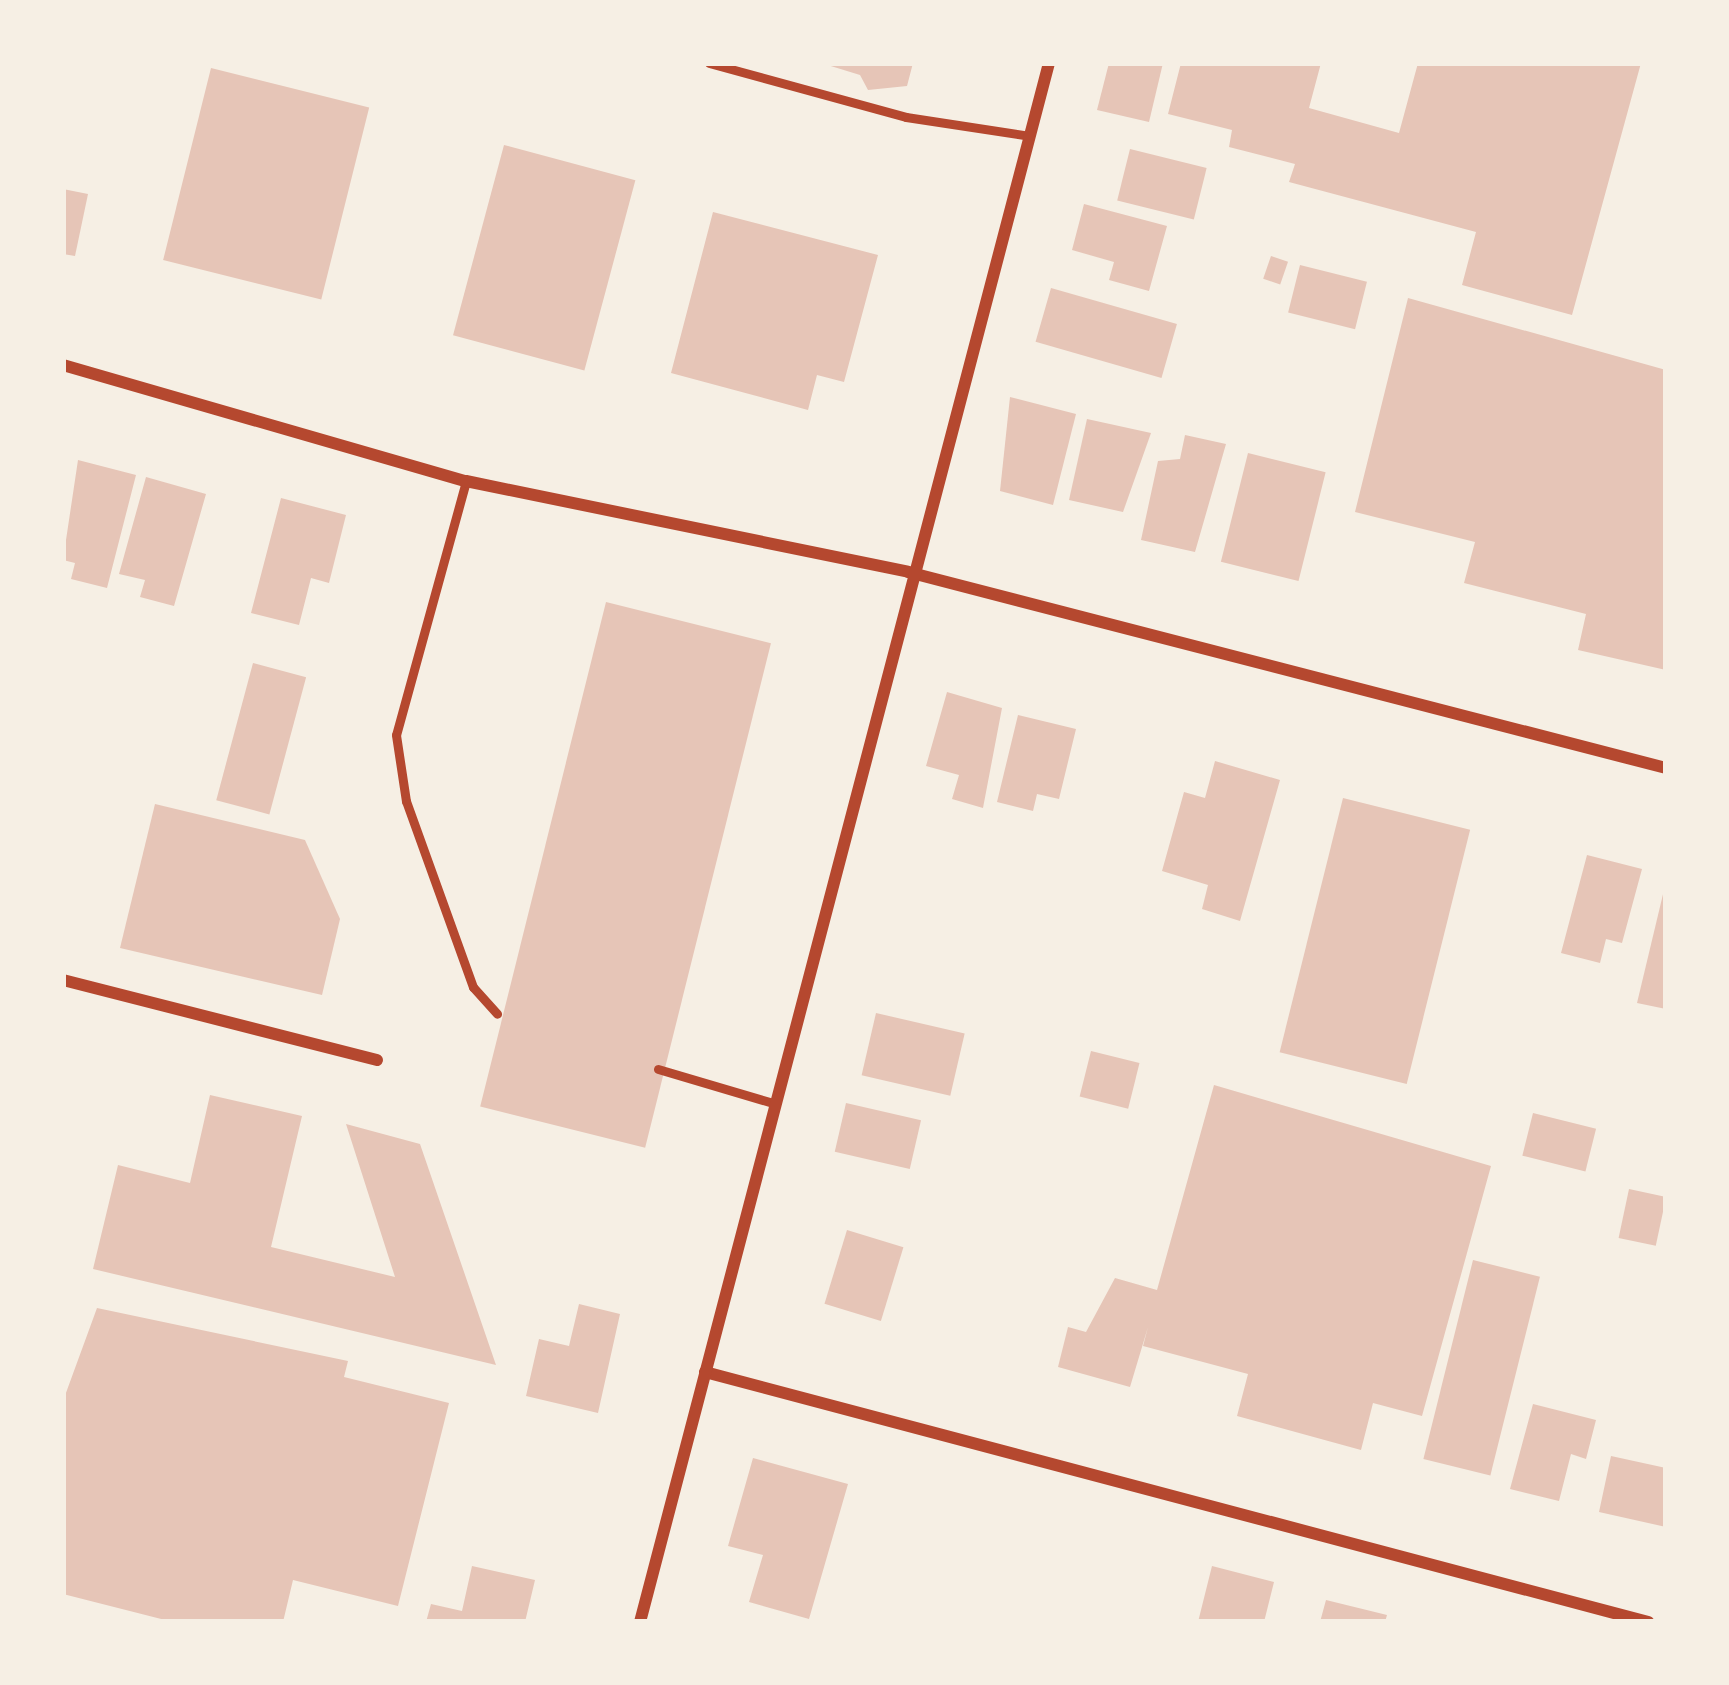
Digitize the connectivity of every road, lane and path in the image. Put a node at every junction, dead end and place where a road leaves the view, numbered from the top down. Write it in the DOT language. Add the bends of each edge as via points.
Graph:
graph roads {
  1 [pos="709,63"];
  2 [pos="1049,63"];
  3 [pos="1030,136"];
  4 [pos="63,365"];
  5 [pos="466,481"];
  6 [pos="908,572"];
  7 [pos="1666,768"];
  8 [pos="63,980"];
  9 [pos="497,1014"];
  10 [pos="377,1060"];
  11 [pos="658,1069"];
  12 [pos="776,1104"];
  13 [pos="705,1372"];
  14 [pos="640,1622"];
  15 [pos="1648,1622"];
  1 -- 3 [label="lane" via="906,117"];
  2 -- 3 [label="street"];
  3 -- 6 [label="street"];
  4 -- 5 [label="street"];
  5 -- 6 [label="street"];
  5 -- 9 [label="lane" via="396,735 406,801 458,946"];
  6 -- 7 [label="street"];
  6 -- 12 [label="street"];
  8 -- 10 [label="street"];
  11 -- 12 [label="lane"];
  12 -- 13 [label="street"];
  13 -- 14 [label="street"];
  13 -- 15 [label="street"];
}
